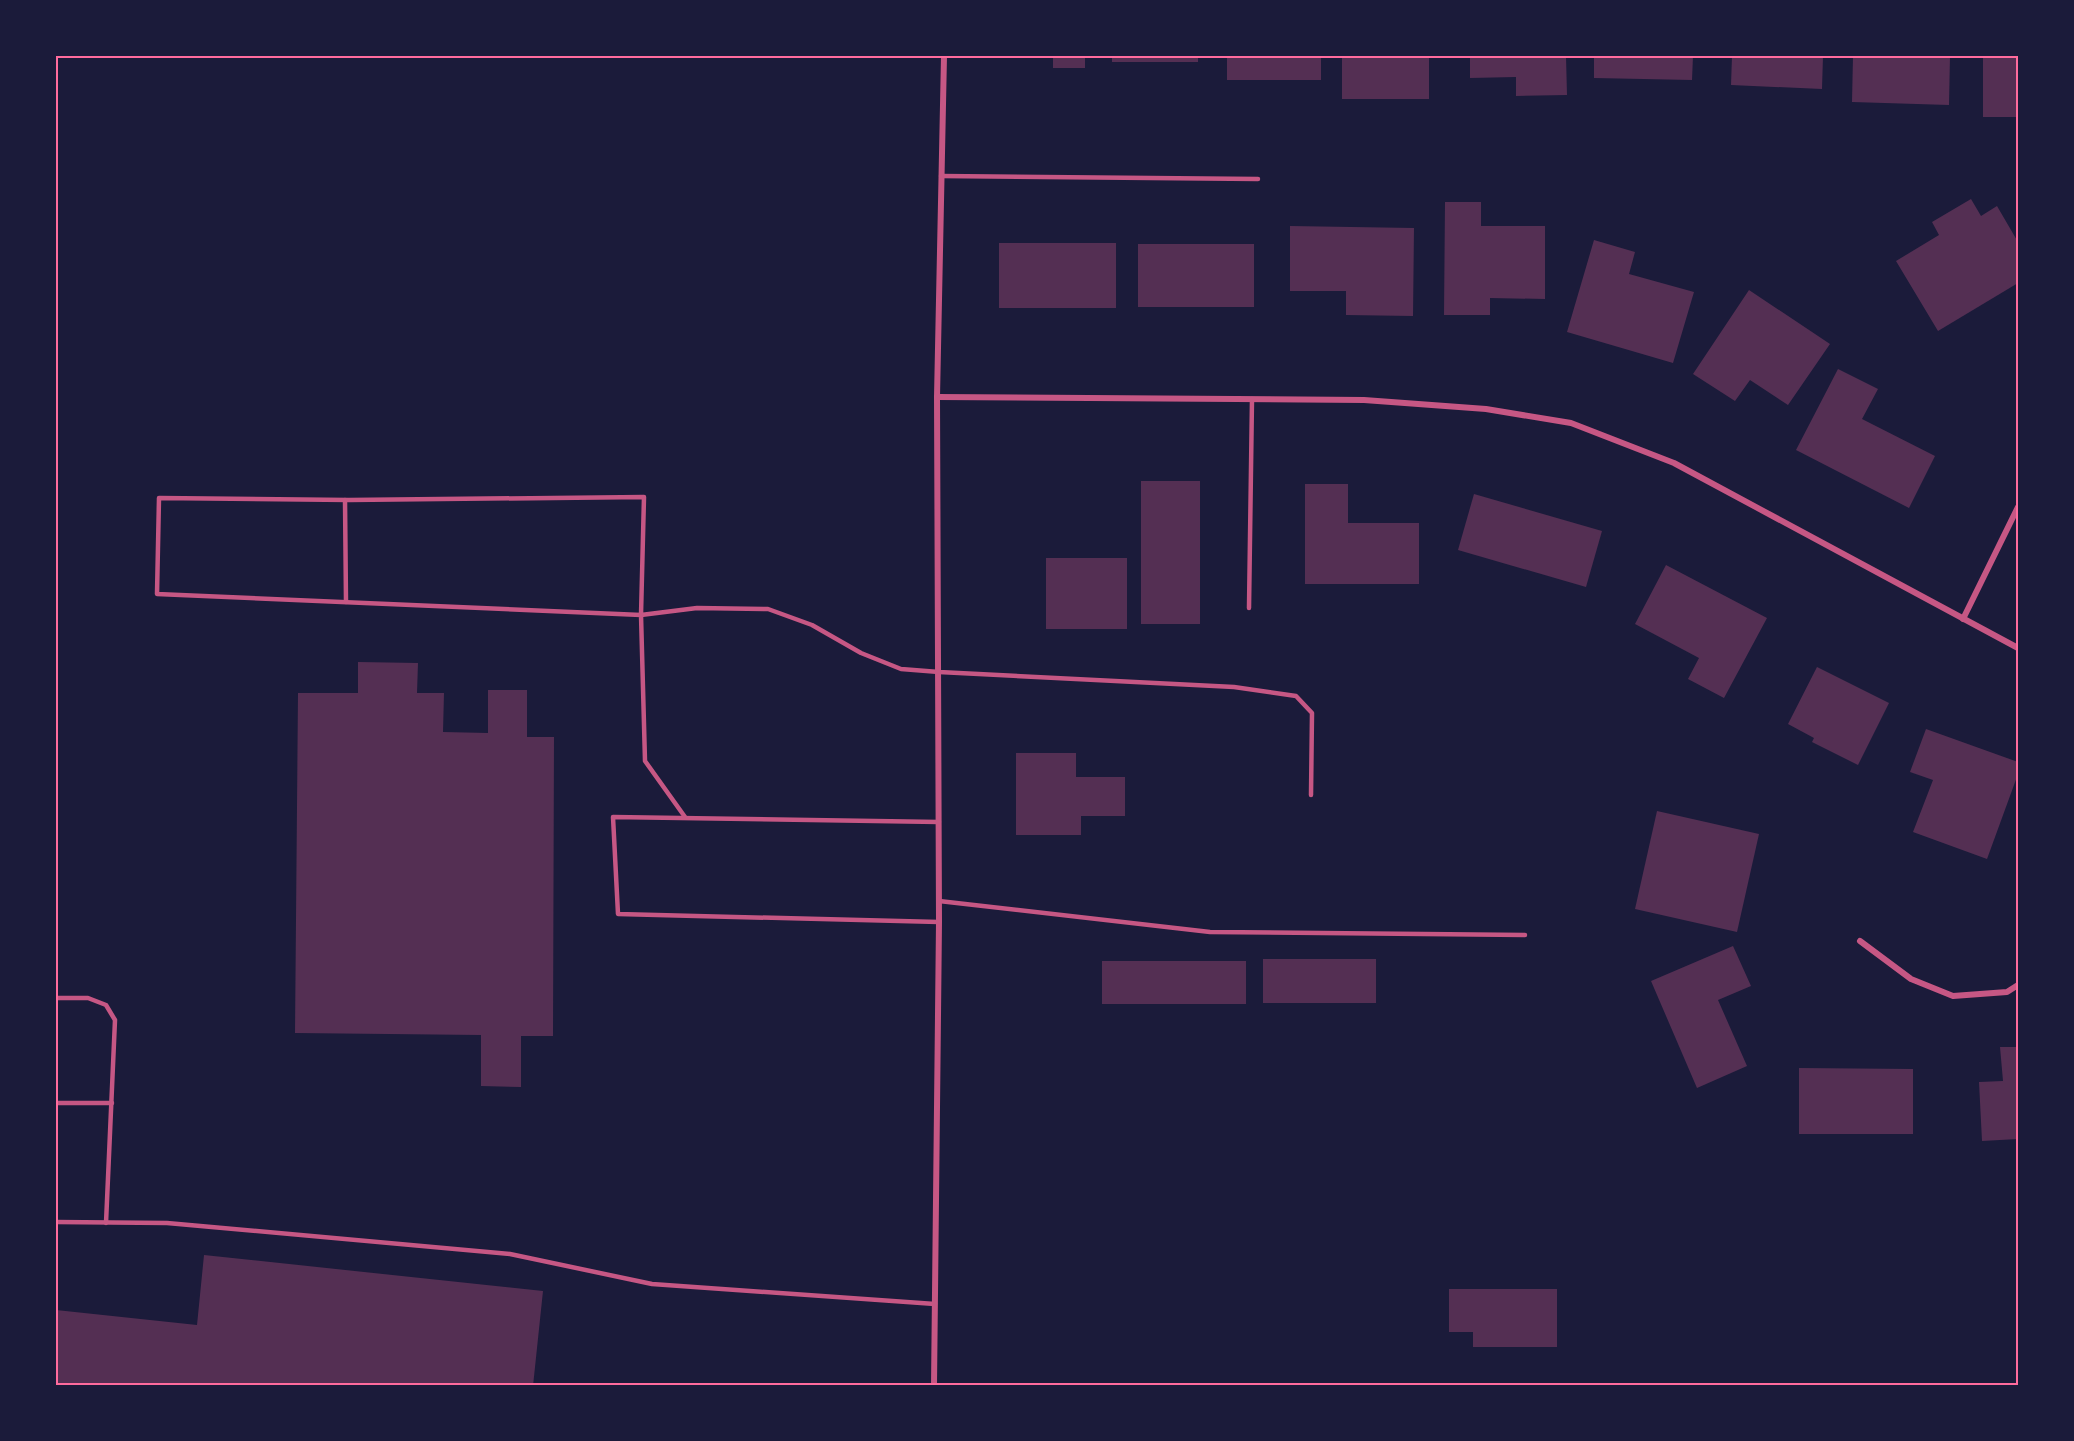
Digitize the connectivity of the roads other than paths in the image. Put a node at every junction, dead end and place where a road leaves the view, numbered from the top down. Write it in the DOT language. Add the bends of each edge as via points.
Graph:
graph roads {
  1 [pos="944,56"];
  2 [pos="942,176"];
  3 [pos="1258,179"];
  4 [pos="937,397"];
  5 [pos="1252,399"];
  6 [pos="345,500"];
  7 [pos="2019,507"];
  8 [pos="346,602"];
  9 [pos="1249,608"];
  10 [pos="641,615"];
  11 [pos="1963,619"];
  12 [pos="2019,648"];
  13 [pos="939,672"];
  14 [pos="1311,795"];
  15 [pos="685,817"];
  16 [pos="939,822"];
  17 [pos="939,901"];
  18 [pos="939,922"];
  19 [pos="1525,935"];
  20 [pos="1860,941"];
  21 [pos="2019,985"];
  22 [pos="56,998"];
  23 [pos="56,1103"];
  24 [pos="112,1103"];
  25 [pos="56,1222"];
  26 [pos="106,1223"];
  27 [pos="935,1304"];
  28 [pos="934,1386"];
  1 -- 2 [label="street"];
  2 -- 3 [label="lane"];
  2 -- 4 [label="street"];
  4 -- 5 [label="street"];
  4 -- 13 [label="street"];
  5 -- 9 [label="lane"];
  5 -- 11 [label="street" via="1364,400 1486,409 1571,423 1674,463"];
  6 -- 8 [label="lane"];
  6 -- 8 [label="lane" via="159,498 157,594"];
  6 -- 10 [label="lane" via="644,496"];
  7 -- 11 [label="street"];
  8 -- 10 [label="lane"];
  10 -- 13 [label="lane" via="697,608 768,609 812,625 861,653 901,669"];
  10 -- 15 [label="lane" via="645,761"];
  11 -- 12 [label="street"];
  13 -- 14 [label="lane" via="1234,687 1296,696 1312,713"];
  13 -- 16 [label="street"];
  15 -- 16 [label="lane"];
  15 -- 18 [label="lane" via="613,817 618,914"];
  16 -- 17 [label="street"];
  17 -- 18 [label="street"];
  17 -- 19 [label="lane" via="1210,932"];
  18 -- 27 [label="street"];
  20 -- 21 [label="street" via="1911,979 1953,996 2007,992"];
  22 -- 24 [label="lane" via="88,998 106,1005 115,1020"];
  23 -- 24 [label="lane"];
  24 -- 26 [label="lane"];
  25 -- 26 [label="lane"];
  26 -- 27 [label="lane" via="167,1223 510,1254 652,1284"];
  27 -- 28 [label="street"];
}
